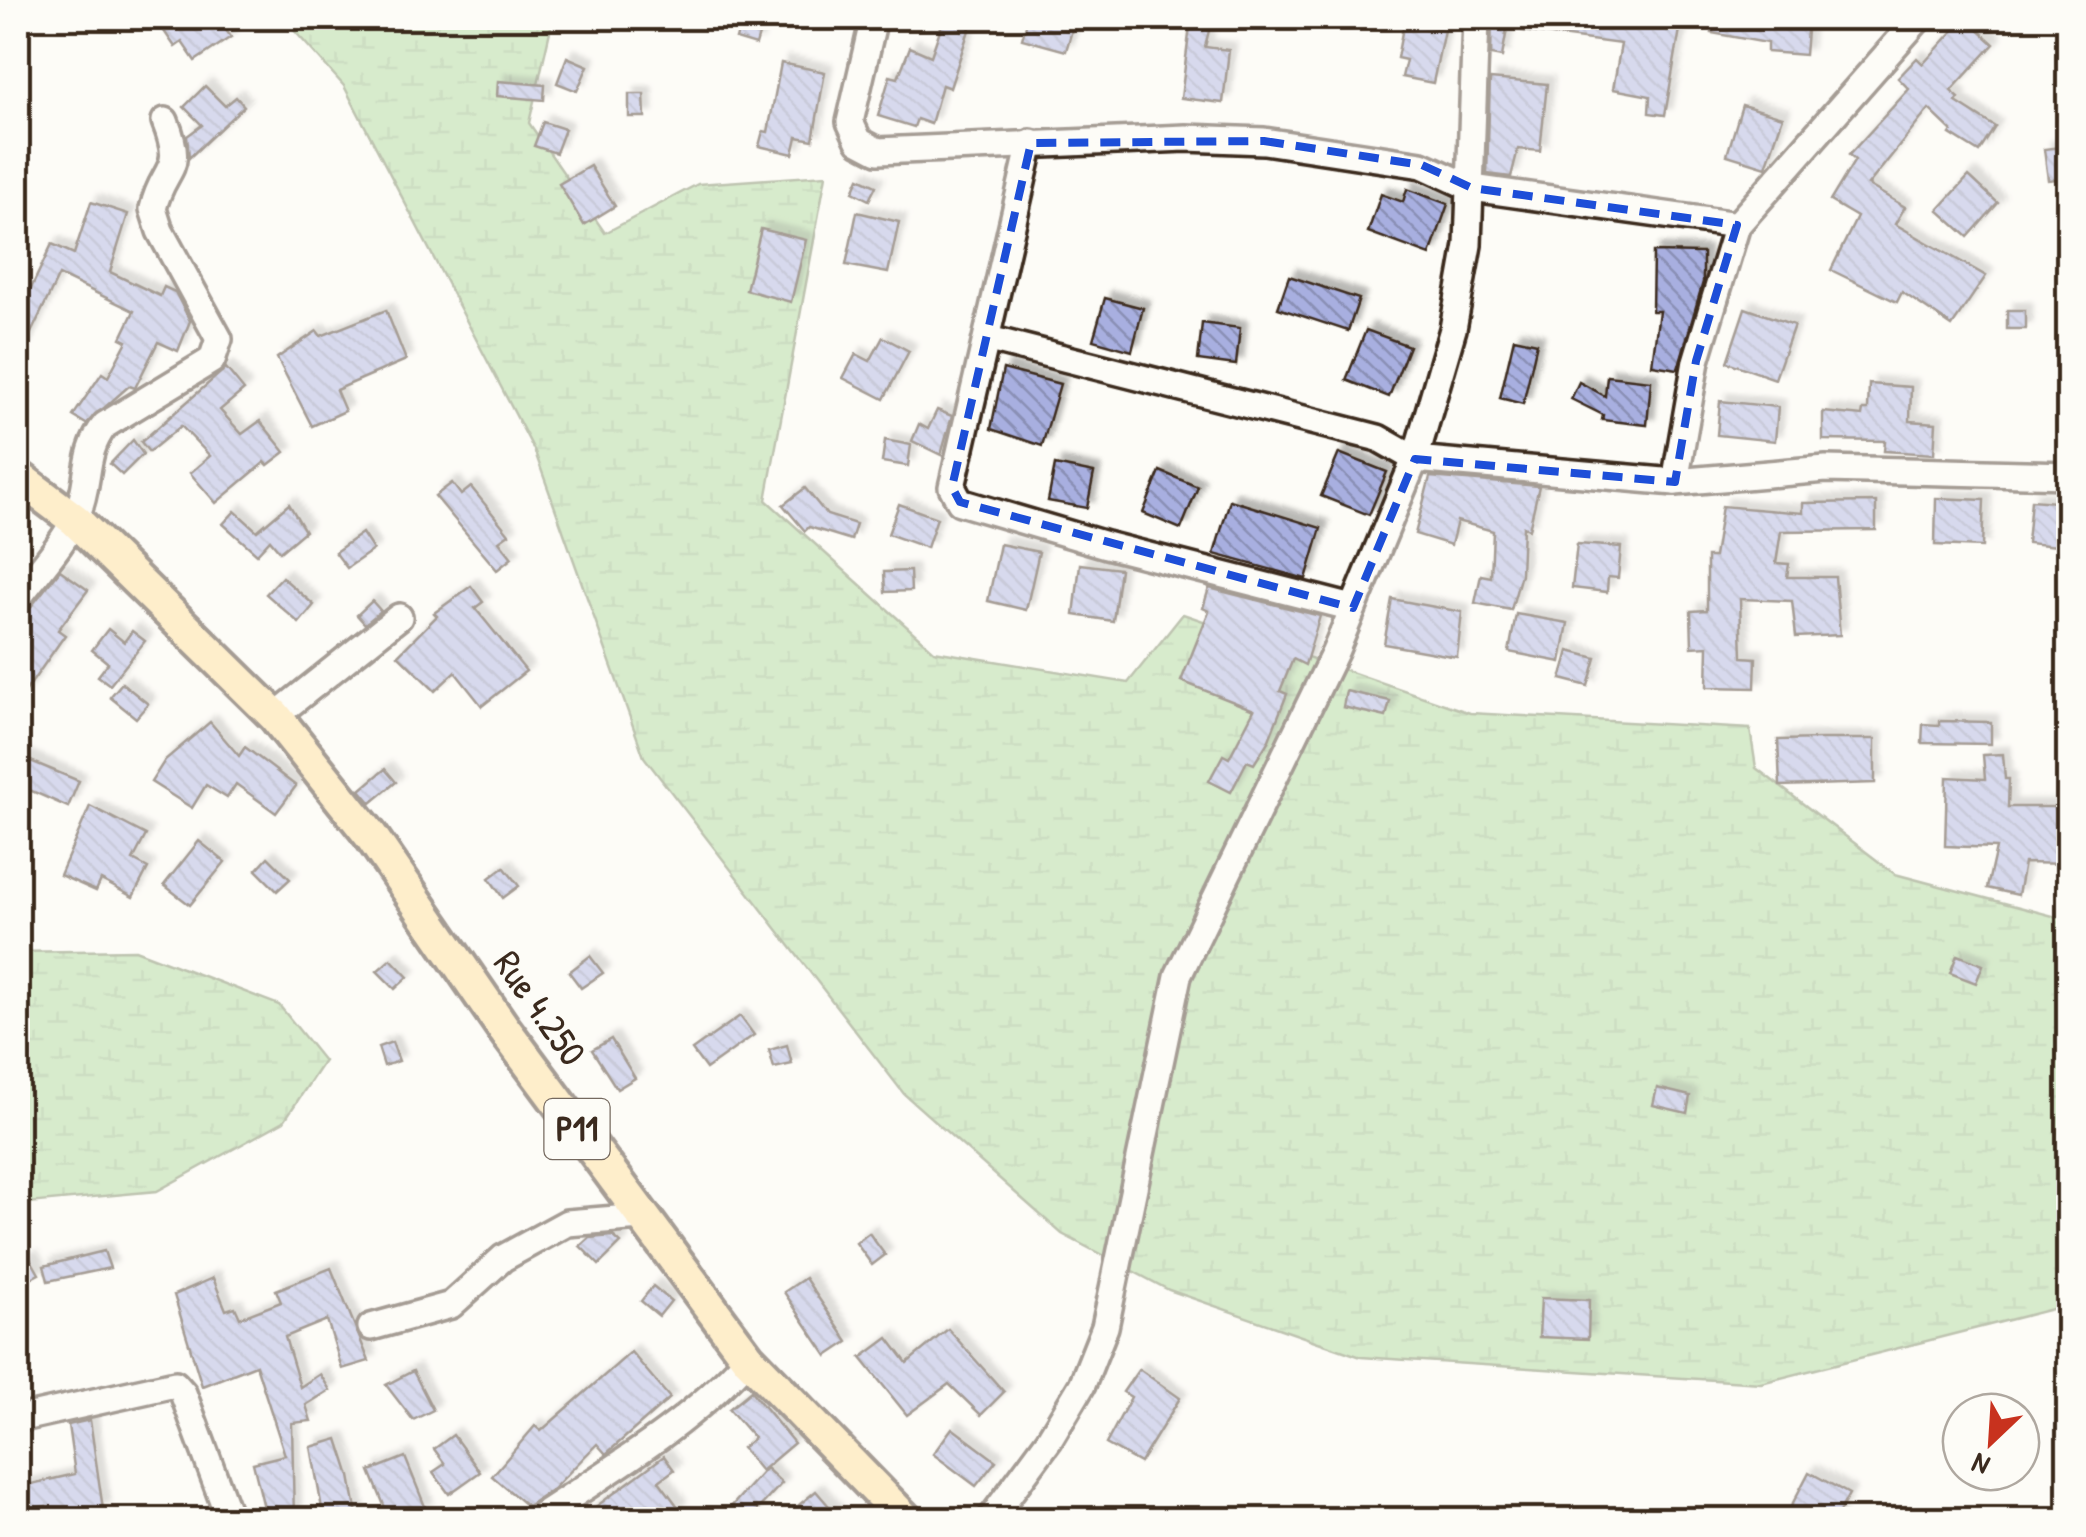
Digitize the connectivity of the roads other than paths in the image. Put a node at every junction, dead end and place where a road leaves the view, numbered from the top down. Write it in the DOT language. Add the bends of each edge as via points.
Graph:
graph roads {
  1 [pos="874,18"];
  2 [pos="1471,18"];
  3 [pos="1918,18"];
  4 [pos="165,121"];
  5 [pos="1031,143"];
  6 [pos="1472,188"];
  7 [pos="1738,225"];
  8 [pos="989,338"];
  9 [pos="1415,459"];
  10 [pos="2068,475"];
  11 [pos="18,476"];
  12 [pos="1675,482"];
  13 [pos="75,520"];
  14 [pos="18,598"];
  15 [pos="1353,608"];
  16 [pos="399,618"];
  17 [pos="275,716"];
  18 [pos="642,1217"];
  19 [pos="371,1327"];
  20 [pos="748,1358"];
  21 [pos="18,1419"];
  22 [pos="230,1520"];
  23 [pos="536,1520"];
  24 [pos="906,1520"];
  25 [pos="990,1520"];
  1 -- 5 [label="street" via="850,122 859,141 878,151"];
  2 -- 6 [label="street"];
  3 -- 7 [label="street"];
  4 -- 13 [label="street" via="175,162 153,209 219,339 218,349 212,360 105,425 86,458 85,495"];
  5 -- 6 [label="street" via="1264,141 1422,166"];
  5 -- 8 [label="street"];
  6 -- 7 [label="street"];
  6 -- 9 [label="street" via="1453,329"];
  7 -- 12 [label="street" via="1696,361"];
  8 -- 9 [label="street" via="1378,438"];
  8 -- 15 [label="street" via="952,487 960,502"];
  9 -- 12 [label="street"];
  9 -- 15 [label="street"];
  10 -- 12 [label="street" via="1826,469"];
  11 -- 13 [label="main road, P11"];
  13 -- 14 [label="street"];
  13 -- 17 [label="main road, P11"];
  15 -- 25 [label="street" via="1178,976 1104,1327 1082,1386"];
  16 -- 17 [label="street"];
  17 -- 18 [label="main road, Rue 4.250 / P11" via="371,836"];
  18 -- 19 [label="street" via="567,1223 503,1258 451,1305"];
  18 -- 20 [label="main road, Rue 4.250 / P11"];
  20 -- 23 [label="street" via="670,1430"];
  20 -- 24 [label="main road, Rue 4.250 / P11"];
  21 -- 22 [label="street" via="174,1384"];
}
